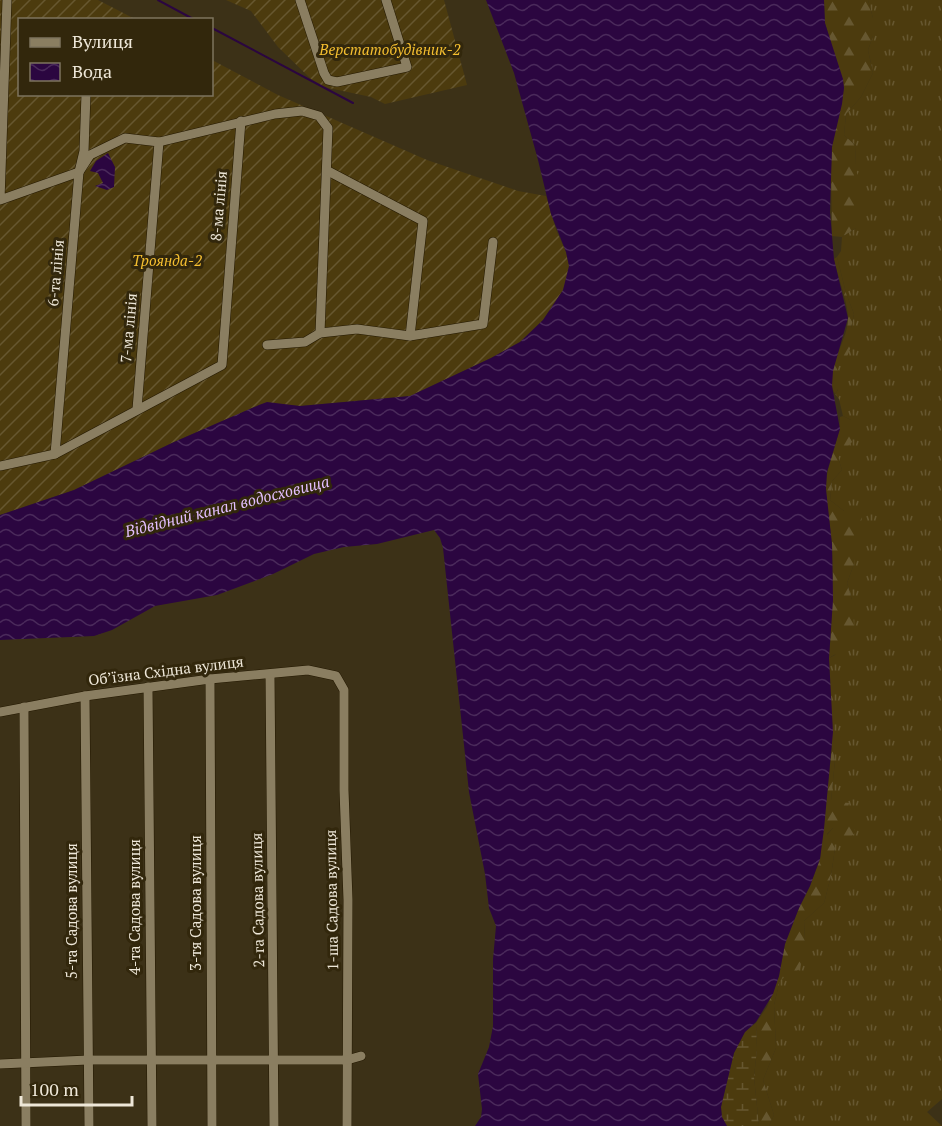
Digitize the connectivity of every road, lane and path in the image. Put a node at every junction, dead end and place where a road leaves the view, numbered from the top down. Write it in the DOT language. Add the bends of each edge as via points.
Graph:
graph roads {
  1 [pos="7,0"];
  2 [pos="300,0"];
  3 [pos="387,0"];
  4 [pos="86,96"];
  5 [pos="241,121"];
  6 [pos="159,142"];
  7 [pos="328,171"];
  8 [pos="80,172"];
  9 [pos="0,200"];
  10 [pos="493,242"];
  11 [pos="320,333"];
  12 [pos="410,336"];
  13 [pos="267,345"];
  14 [pos="137,409"];
  15 [pos="55,454"];
  16 [pos="0,466"];
  17 [pos="270,675"];
  18 [pos="336,676"];
  19 [pos="210,679"];
  20 [pos="148,687"];
  21 [pos="85,696"];
  22 [pos="24,707"];
  23 [pos="0,712"];
  24 [pos="361,1056"];
  25 [pos="88,1060"];
  26 [pos="151,1060"];
  27 [pos="275,1060"];
  28 [pos="346,1060"];
  29 [pos="211,1061"];
  30 [pos="0,1064"];
  31 [pos="25,1064"];
  32 [pos="26,1126"];
  33 [pos="89,1126"];
  34 [pos="152,1126"];
  35 [pos="212,1126"];
  36 [pos="274,1126"];
  37 [pos="347,1126"];
  1 -- 9 [label="street"];
  2 -- 3 [label="street" via="324,73 328,80 337,82 407,67"];
  4 -- 8 [label="street, 6-та лінія"];
  5 -- 6 [label="street"];
  5 -- 7 [label="street" via="302,111 319,116 328,128"];
  5 -- 14 [label="street, 8-ма лінія" via="222,365"];
  6 -- 8 [label="street" via="125,138 90,155"];
  6 -- 14 [label="street, 7-ма лінія"];
  7 -- 11 [label="street"];
  7 -- 12 [label="street" via="423,221"];
  8 -- 9 [label="street"];
  8 -- 15 [label="street, 6-та лінія"];
  10 -- 12 [label="street" via="483,324"];
  11 -- 12 [label="street" via="357,329"];
  11 -- 13 [label="street" via="304,342"];
  14 -- 15 [label="street"];
  15 -- 16 [label="street"];
  17 -- 18 [label="street, Обʼїзна Східна вулиця" via="308,670"];
  17 -- 19 [label="street, Обʼїзна Східна вулиця"];
  17 -- 27 [label="street, 2-га Садова вулиця"];
  18 -- 28 [label="street, 1-ша Садова вулиця" via="344,690"];
  19 -- 20 [label="street, Обʼїзна Східна вулиця"];
  19 -- 29 [label="street, 3-тя Садова вулиця"];
  20 -- 21 [label="street, Обʼїзна Східна вулиця"];
  20 -- 26 [label="street, 4-та Садова вулиця"];
  21 -- 22 [label="street, Обʼїзна Східна вулиця"];
  21 -- 25 [label="street, 5-та Садова вулиця"];
  22 -- 23 [label="street, Обʼїзна Східна вулиця"];
  22 -- 31 [label="street"];
  24 -- 28 [label="street"];
  25 -- 26 [label="street"];
  25 -- 31 [label="street"];
  25 -- 33 [label="street, 5-та Садова вулиця"];
  26 -- 29 [label="street"];
  26 -- 34 [label="street, 4-та Садова вулиця"];
  27 -- 28 [label="street"];
  27 -- 29 [label="street"];
  27 -- 36 [label="street, 2-га Садова вулиця"];
  28 -- 37 [label="street, 1-ша Садова вулиця"];
  29 -- 35 [label="street, 3-тя Садова вулиця"];
  30 -- 31 [label="street"];
  31 -- 32 [label="street"];
}
